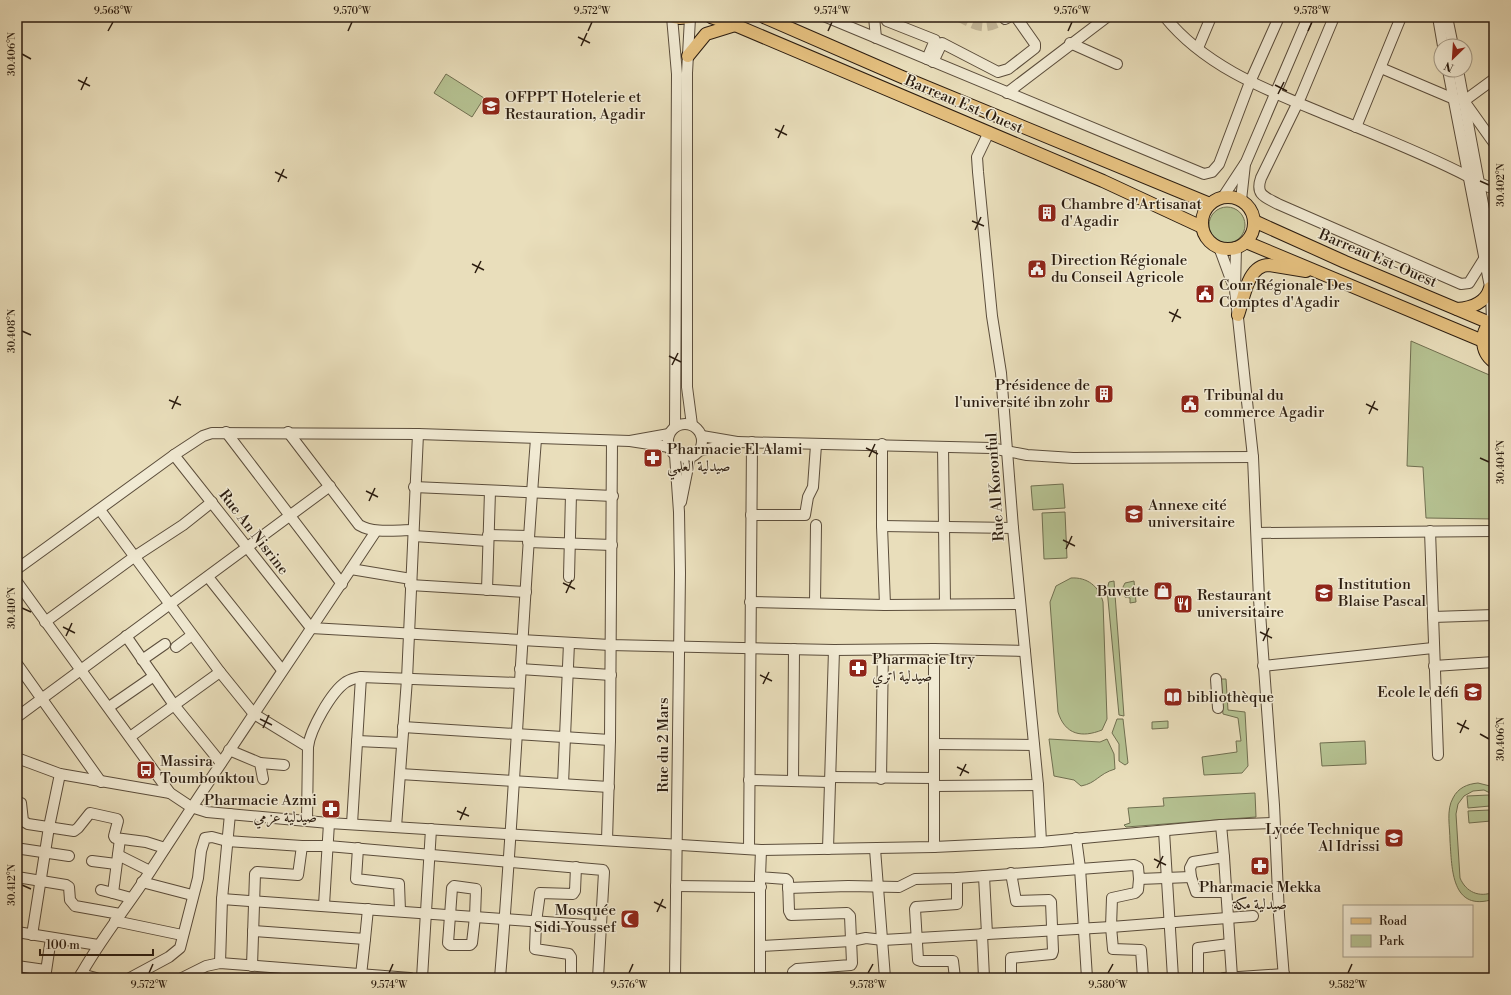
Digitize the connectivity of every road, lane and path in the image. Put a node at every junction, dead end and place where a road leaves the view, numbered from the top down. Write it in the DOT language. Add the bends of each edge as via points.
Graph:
graph roads {
  1 [pos="673,17"];
  2 [pos="691,17"];
  3 [pos="711,17"];
  4 [pos="764,17"];
  5 [pos="826,17"];
  6 [pos="874,17"];
  7 [pos="885,17"];
  8 [pos="1016,17"];
  9 [pos="1107,17"];
  10 [pos="1165,17"];
  11 [pos="1211,17"];
  12 [pos="1279,17"];
  13 [pos="1308,17"];
  14 [pos="1334,17"];
  15 [pos="1401,17"];
  16 [pos="1438,17"];
  17 [pos="1447,17"];
  18 [pos="735,25"];
  19 [pos="876,38"];
  20 [pos="1442,38"];
  21 [pos="1451,38"];
  22 [pos="938,41"];
  23 [pos="1070,43"];
  24 [pos="1198,48"];
  25 [pos="688,56"];
  26 [pos="930,60"];
  27 [pos="1117,64"];
  28 [pos="1381,68"];
  29 [pos="1451,78"];
  30 [pos="1458,78"];
  31 [pos="1494,79"];
  32 [pos="1250,82"];
  33 [pos="1007,93"];
  34 [pos="1274,93"];
  35 [pos="1459,100"];
  36 [pos="1297,103"];
  37 [pos="1356,127"];
  38 [pos="989,132"];
  39 [pos="1494,143"];
  40 [pos="1246,162"];
  41 [pos="1469,177"];
  42 [pos="1479,183"];
  43 [pos="1494,189"];
  44 [pos="1223,197"];
  45 [pos="1241,200"];
  46 [pos="1210,204"];
  47 [pos="1254,221"];
  48 [pos="1202,227"];
  49 [pos="1241,244"];
  50 [pos="1219,247"];
  51 [pos="1484,259"];
  52 [pos="1494,263"];
  53 [pos="1318,272"];
  54 [pos="1490,288"];
  55 [pos="1235,290"];
  56 [pos="1457,309"];
  57 [pos="1238,315"];
  58 [pos="1492,321"];
  59 [pos="1483,341"];
  60 [pos="1494,362"];
  61 [pos="692,425"];
  62 [pos="672,430"];
  63 [pos="226,432"];
  64 [pos="288,432"];
  65 [pos="418,434"];
  66 [pos="702,436"];
  67 [pos="536,439"];
  68 [pos="612,441"];
  69 [pos="630,441"];
  70 [pos="737,442"];
  71 [pos="752,442"];
  72 [pos="882,444"];
  73 [pos="816,445"];
  74 [pos="943,447"];
  75 [pos="672,451"];
  76 [pos="699,451"];
  77 [pos="1008,451"];
  78 [pos="174,454"];
  79 [pos="690,457"];
  80 [pos="1253,457"];
  81 [pos="330,486"];
  82 [pos="414,487"];
  83 [pos="490,492"];
  84 [pos="532,493"];
  85 [pos="571,494"];
  86 [pos="613,496"];
  87 [pos="212,502"];
  88 [pos="100,510"];
  89 [pos="679,512"];
  90 [pos="751,515"];
  91 [pos="291,516"];
  92 [pos="816,525"];
  93 [pos="882,526"];
  94 [pos="944,526"];
  95 [pos="1013,528"];
  96 [pos="376,531"];
  97 [pos="1430,531"];
  98 [pos="1494,531"];
  99 [pos="413,533"];
  100 [pos="1257,533"];
  101 [pos="488,538"];
  102 [pos="528,539"];
  103 [pos="570,545"];
  104 [pos="612,545"];
  105 [pos="247,547"];
  106 [pos="134,557"];
  107 [pos="17,569"];
  108 [pos="351,569"];
  109 [pos="569,577"];
  110 [pos="208,578"];
  111 [pos="17,582"];
  112 [pos="411,582"];
  113 [pos="342,584"];
  114 [pos="487,590"];
  115 [pos="526,592"];
  116 [pos="750,602"];
  117 [pos="815,602"];
  118 [pos="169,604"];
  119 [pos="945,604"];
  120 [pos="1020,604"];
  121 [pos="885,605"];
  122 [pos="1494,615"];
  123 [pos="1433,617"];
  124 [pos="45,622"];
  125 [pos="311,628"];
  126 [pos="192,634"];
  127 [pos="408,635"];
  128 [pos="126,636"];
  129 [pos="523,640"];
  130 [pos="569,643"];
  131 [pos="165,644"];
  132 [pos="610,645"];
  133 [pos="678,645"];
  134 [pos="176,647"];
  135 [pos="749,647"];
  136 [pos="1433,648"];
  137 [pos="794,649"];
  138 [pos="934,649"];
  139 [pos="834,650"];
  140 [pos="883,650"];
  141 [pos="1025,651"];
  142 [pos="142,660"];
  143 [pos="1494,662"];
  144 [pos="17,664"];
  145 [pos="1263,666"];
  146 [pos="1434,666"];
  147 [pos="520,669"];
  148 [pos="82,670"];
  149 [pos="282,670"];
  150 [pos="220,672"];
  151 [pos="568,672"];
  152 [pos="611,675"];
  153 [pos="154,676"];
  154 [pos="361,677"];
  155 [pos="407,679"];
  156 [pos="1216,679"];
  157 [pos="519,683"];
  158 [pos="42,699"];
  159 [pos="174,706"];
  160 [pos="109,707"];
  161 [pos="1218,708"];
  162 [pos="254,714"];
  163 [pos="17,717"];
  164 [pos="403,728"];
  165 [pos="516,736"];
  166 [pos="130,737"];
  167 [pos="565,738"];
  168 [pos="610,740"];
  169 [pos="357,741"];
  170 [pos="402,743"];
  171 [pos="934,744"];
  172 [pos="1034,745"];
  173 [pos="308,747"];
  174 [pos="229,750"];
  175 [pos="1438,755"];
  176 [pos="17,758"];
  177 [pos="221,763"];
  178 [pos="260,763"];
  179 [pos="284,765"];
  180 [pos="60,774"];
  181 [pos="400,774"];
  182 [pos="881,778"];
  183 [pos="263,779"];
  184 [pos="830,779"];
  185 [pos="749,780"];
  186 [pos="792,781"];
  187 [pos="100,782"];
  188 [pos="514,782"];
  189 [pos="934,782"];
  190 [pos="563,784"];
  191 [pos="1038,785"];
  192 [pos="609,787"];
  193 [pos="170,793"];
  194 [pos="17,802"];
  195 [pos="191,807"];
  196 [pos="230,814"];
  197 [pos="306,821"];
  198 [pos="329,823"];
  199 [pos="1274,823"];
  200 [pos="352,824"];
  201 [pos="1222,825"];
  202 [pos="49,827"];
  203 [pos="396,827"];
  204 [pos="430,829"];
  205 [pos="1164,831"];
  206 [pos="512,834"];
  207 [pos="1076,838"];
  208 [pos="120,839"];
  209 [pos="606,840"];
  210 [pos="227,841"];
  211 [pos="1041,842"];
  212 [pos="676,845"];
  213 [pos="302,846"];
  214 [pos="328,846"];
  215 [pos="934,847"];
  216 [pos="165,848"];
  217 [pos="358,848"];
  218 [pos="22,849"];
  219 [pos="749,849"];
  220 [pos="828,849"];
  221 [pos="875,849"];
  222 [pos="761,850"];
  223 [pos="45,852"];
  224 [pos="428,854"];
  225 [pos="69,856"];
  226 [pos="1224,857"];
  227 [pos="117,860"];
  228 [pos="92,861"];
  229 [pos="507,861"];
  230 [pos="576,867"];
  231 [pos="1080,868"];
  232 [pos="150,871"];
  233 [pos="1011,873"];
  234 [pos="984,876"];
  235 [pos="17,877"];
  236 [pos="1191,877"];
  237 [pos="957,878"];
  238 [pos="1167,878"];
  239 [pos="1139,879"];
  240 [pos="41,881"];
  241 [pos="142,882"];
  242 [pos="761,882"];
  243 [pos="676,886"];
  244 [pos="788,888"];
  245 [pos="877,888"];
  246 [pos="101,890"];
  247 [pos="1226,892"];
  248 [pos="113,893"];
  249 [pos="192,895"];
  250 [pos="131,898"];
  251 [pos="222,899"];
  252 [pos="254,901"];
  253 [pos="324,905"];
  254 [pos="368,910"];
  255 [pos="400,911"];
  256 [pos="426,913"];
  257 [pos="450,915"];
  258 [pos="1253,916"];
  259 [pos="475,917"];
  260 [pos="118,918"];
  261 [pos="1228,918"];
  262 [pos="505,919"];
  263 [pos="536,922"];
  264 [pos="1170,922"];
  265 [pos="601,926"];
  266 [pos="1111,927"];
  267 [pos="1083,929"];
  268 [pos="1053,930"];
  269 [pos="253,931"];
  270 [pos="17,932"];
  271 [pos="984,934"];
  272 [pos="32,935"];
  273 [pos="182,935"];
  274 [pos="916,937"];
  275 [pos="51,938"];
  276 [pos="365,939"];
  277 [pos="883,940"];
  278 [pos="851,941"];
  279 [pos="1229,944"];
  280 [pos="98,945"];
  281 [pos="761,946"];
  282 [pos="220,963"];
  283 [pos="17,966"];
  284 [pos="252,966"];
  285 [pos="45,974"];
  286 [pos="361,974"];
  287 [pos="80,976"];
  288 [pos="1284,976"];
  289 [pos="96,978"];
  290 [pos="130,978"];
  291 [pos="182,978"];
  292 [pos="410,978"];
  293 [pos="422,978"];
  294 [pos="500,978"];
  295 [pos="571,978"];
  296 [pos="598,978"];
  297 [pos="675,978"];
  298 [pos="760,978"];
  299 [pos="794,978"];
  300 [pos="884,978"];
  301 [pos="955,978"];
  302 [pos="984,978"];
  303 [pos="1011,978"];
  304 [pos="1087,978"];
  305 [pos="1143,978"];
  306 [pos="1173,978"];
  307 [pos="1198,978"];
  308 [pos="1224,978"];
  309 [pos="1232,978"];
  1 -- 2 [label="main road"];
  1 -- 62 [label="street" via="677,74"];
  2 -- 25 [label="street"];
  3 -- 18 [label="main road, Barreau Est-Ouest"];
  4 -- 46 [label="main road, Barreau Est-Ouest"];
  5 -- 19 [label="street"];
  6 -- 19 [label="street"];
  7 -- 22 [label="street" via="887,21"];
  8 -- 22 [label="street" via="1035,44 1035,48 1005,71 998,72"];
  9 -- 23 [label="street"];
  10 -- 24 [label="street"];
  11 -- 24 [label="street"];
  12 -- 32 [label="street"];
  13 -- 34 [label="street"];
  14 -- 36 [label="street"];
  15 -- 28 [label="street"];
  16 -- 20 [label="street"];
  17 -- 21 [label="street"];
  18 -- 25 [label="main road" via="706,34"];
  18 -- 38 [label="main road, Barreau Est-Ouest"];
  19 -- 26 [label="street"];
  22 -- 26 [label="street"];
  23 -- 27 [label="street"];
  23 -- 33 [label="street"];
  24 -- 32 [label="street" via="1221,66"];
  25 -- 61 [label="street" via="688,387"];
  26 -- 33 [label="street"];
  28 -- 35 [label="street"];
  28 -- 37 [label="street"];
  29 -- 35 [label="street"];
  30 -- 35 [label="street"];
  31 -- 35 [label="street"];
  32 -- 33 [label="street" via="1219,164 1209,174 1194,171"];
  32 -- 34 [label="street"];
  34 -- 36 [label="street"];
  34 -- 40 [label="street"];
  35 -- 39 [label="street"];
  35 -- 41 [label="street"];
  35 -- 42 [label="street"];
  36 -- 37 [label="street"];
  36 -- 51 [label="street" via="1261,178 1258,187 1262,195 1461,284 1469,284"];
  37 -- 41 [label="street"];
  38 -- 48 [label="main road, Barreau Est-Ouest"];
  38 -- 77 [label="street, Rue Al Koronful" via="977,157"];
  40 -- 44 [label="street"];
  40 -- 45 [label="street"];
  41 -- 51 [label="street"];
  42 -- 43 [label="street"];
  42 -- 52 [label="street"];
  44 -- 45 [label="main road"];
  44 -- 46 [label="main road"];
  45 -- 47 [label="main road" via="1252,213"];
  46 -- 48 [label="main road" via="1204,210"];
  47 -- 49 [label="main road" via="1252,232"];
  47 -- 56 [label="main road, Barreau Est-Ouest"];
  48 -- 50 [label="main road" via="1207,238"];
  49 -- 50 [label="main road" via="1228,249"];
  49 -- 53 [label="main road"];
  49 -- 55 [label="street"];
  50 -- 55 [label="street"];
  51 -- 54 [label="street"];
  53 -- 57 [label="main road" via="1265,265 1252,274"];
  53 -- 59 [label="main road"];
  54 -- 56 [label="main road" via="1489,293 1472,307"];
  54 -- 58 [label="street"];
  55 -- 57 [label="street"];
  56 -- 58 [label="main road, Barreau Est-Ouest"];
  57 -- 80 [label="street"];
  58 -- 59 [label="main road" via="1486,328"];
  59 -- 60 [label="main road" via="1486,354"];
  61 -- 62 [label="street" via="681,424"];
  61 -- 66 [label="street"];
  62 -- 69 [label="street"];
  62 -- 75 [label="street"];
  63 -- 64 [label="street"];
  63 -- 78 [label="street" via="203,436"];
  63 -- 91 [label="street"];
  64 -- 65 [label="street"];
  64 -- 81 [label="street"];
  65 -- 67 [label="street"];
  65 -- 82 [label="street"];
  66 -- 70 [label="street"];
  66 -- 76 [label="street"];
  67 -- 68 [label="street"];
  67 -- 84 [label="street"];
  68 -- 69 [label="street"];
  68 -- 86 [label="street"];
  69 -- 75 [label="street"];
  70 -- 71 [label="street"];
  70 -- 76 [label="street"];
  71 -- 73 [label="street"];
  71 -- 90 [label="street"];
  72 -- 73 [label="street"];
  72 -- 74 [label="street"];
  72 -- 93 [label="street"];
  73 -- 90 [label="street" via="813,487 805,515"];
  74 -- 77 [label="street"];
  74 -- 94 [label="street"];
  75 -- 79 [label="street" via="682,458"];
  75 -- 89 [label="street, Rue du 2 Mars"];
  76 -- 79 [label="street"];
  77 -- 80 [label="street" via="1073,458"];
  77 -- 95 [label="street, Rue Al Koronful"];
  78 -- 87 [label="street, Rue An Nisrine"];
  78 -- 88 [label="street"];
  79 -- 89 [label="street, Rue du 2 Mars"];
  80 -- 100 [label="street"];
  81 -- 91 [label="street"];
  81 -- 96 [label="street" via="354,520 364,528"];
  82 -- 83 [label="street"];
  82 -- 99 [label="street"];
  83 -- 84 [label="street"];
  83 -- 101 [label="street"];
  84 -- 85 [label="street"];
  84 -- 102 [label="street"];
  85 -- 86 [label="street"];
  85 -- 103 [label="street"];
  86 -- 104 [label="street"];
  87 -- 105 [label="street, Rue An Nisrine"];
  87 -- 106 [label="street" via="183,525"];
  88 -- 106 [label="street"];
  88 -- 107 [label="street"];
  89 -- 133 [label="street, Rue du 2 Mars"];
  90 -- 116 [label="street"];
  91 -- 105 [label="street"];
  91 -- 113 [label="street"];
  92 -- 117 [label="street"];
  93 -- 94 [label="street"];
  93 -- 121 [label="street"];
  94 -- 95 [label="street"];
  94 -- 119 [label="street"];
  95 -- 120 [label="street, Rue Al Koronful"];
  96 -- 99 [label="street"];
  96 -- 108 [label="street"];
  97 -- 98 [label="street"];
  97 -- 100 [label="street"];
  97 -- 123 [label="street"];
  99 -- 101 [label="street"];
  99 -- 112 [label="street"];
  100 -- 145 [label="street"];
  101 -- 102 [label="street"];
  101 -- 114 [label="street"];
  102 -- 103 [label="street"];
  102 -- 115 [label="street"];
  103 -- 104 [label="street"];
  103 -- 109 [label="street"];
  104 -- 132 [label="street"];
  105 -- 110 [label="street"];
  105 -- 125 [label="street, Rue An Nisrine"];
  106 -- 118 [label="street"];
  106 -- 124 [label="street"];
  108 -- 112 [label="street"];
  108 -- 113 [label="street"];
  110 -- 118 [label="street"];
  110 -- 149 [label="street"];
  111 -- 124 [label="street"];
  112 -- 114 [label="street"];
  112 -- 127 [label="street"];
  113 -- 125 [label="street"];
  114 -- 115 [label="street"];
  115 -- 129 [label="street"];
  116 -- 117 [label="street"];
  116 -- 135 [label="street"];
  117 -- 121 [label="street"];
  118 -- 126 [label="street"];
  118 -- 128 [label="street"];
  119 -- 120 [label="street"];
  119 -- 121 [label="street"];
  120 -- 141 [label="street, Rue Al Koronful"];
  122 -- 123 [label="street"];
  123 -- 136 [label="street"];
  124 -- 148 [label="street"];
  125 -- 127 [label="street"];
  125 -- 149 [label="street"];
  126 -- 134 [label="street"];
  126 -- 150 [label="street"];
  127 -- 129 [label="street"];
  127 -- 155 [label="street"];
  128 -- 142 [label="street"];
  128 -- 148 [label="street"];
  129 -- 130 [label="street"];
  129 -- 147 [label="street"];
  130 -- 132 [label="street"];
  130 -- 151 [label="street"];
  131 -- 142 [label="street"];
  132 -- 133 [label="street"];
  132 -- 152 [label="street"];
  133 -- 135 [label="street"];
  133 -- 212 [label="street, Rue du 2 Mars"];
  135 -- 137 [label="street"];
  135 -- 185 [label="street"];
  136 -- 145 [label="street"];
  136 -- 146 [label="street"];
  137 -- 139 [label="street"];
  137 -- 186 [label="street"];
  138 -- 140 [label="street"];
  138 -- 141 [label="street"];
  138 -- 171 [label="street"];
  139 -- 140 [label="street"];
  139 -- 184 [label="street"];
  140 -- 182 [label="street"];
  141 -- 172 [label="street, Rue Al Koronful"];
  142 -- 153 [label="street"];
  143 -- 146 [label="street"];
  144 -- 158 [label="street"];
  145 -- 199 [label="street"];
  146 -- 175 [label="street"];
  147 -- 151 [label="street"];
  147 -- 157 [label="street"];
  148 -- 158 [label="street"];
  148 -- 160 [label="street"];
  149 -- 162 [label="street"];
  150 -- 159 [label="street"];
  150 -- 162 [label="street"];
  151 -- 152 [label="street"];
  151 -- 167 [label="street"];
  152 -- 168 [label="street"];
  153 -- 159 [label="street"];
  153 -- 160 [label="street"];
  154 -- 155 [label="street"];
  154 -- 169 [label="street"];
  154 -- 173 [label="street" via="351,679 342,686 312,728"];
  155 -- 157 [label="street"];
  155 -- 164 [label="street"];
  156 -- 161 [label="street"];
  157 -- 165 [label="street"];
  158 -- 163 [label="street"];
  158 -- 187 [label="street"];
  159 -- 166 [label="street"];
  159 -- 177 [label="street"];
  160 -- 166 [label="street"];
  162 -- 173 [label="street"];
  162 -- 174 [label="street"];
  164 -- 165 [label="street"];
  164 -- 170 [label="street"];
  165 -- 167 [label="street"];
  165 -- 188 [label="street"];
  166 -- 193 [label="street"];
  167 -- 168 [label="street"];
  167 -- 190 [label="street"];
  168 -- 192 [label="street"];
  169 -- 170 [label="street"];
  169 -- 200 [label="street"];
  170 -- 181 [label="street"];
  171 -- 172 [label="street"];
  171 -- 189 [label="street"];
  172 -- 191 [label="street, Rue Al Koronful"];
  173 -- 197 [label="street"];
  174 -- 177 [label="street"];
  174 -- 178 [label="street"];
  176 -- 180 [label="street"];
  177 -- 195 [label="street"];
  178 -- 179 [label="street"];
  178 -- 183 [label="street"];
  180 -- 187 [label="street"];
  180 -- 202 [label="street"];
  181 -- 188 [label="street"];
  181 -- 203 [label="street"];
  182 -- 184 [label="street"];
  182 -- 189 [label="street"];
  184 -- 186 [label="street"];
  184 -- 220 [label="street"];
  185 -- 186 [label="street"];
  185 -- 219 [label="street"];
  187 -- 193 [label="street"];
  188 -- 190 [label="street"];
  188 -- 206 [label="street"];
  189 -- 191 [label="street"];
  189 -- 215 [label="street"];
  190 -- 192 [label="street"];
  191 -- 211 [label="street, Rue Al Koronful"];
  192 -- 209 [label="street"];
  193 -- 195 [label="street"];
  194 -- 202 [label="street" via="21,803 23,822"];
  195 -- 196 [label="street" via="207,812"];
  195 -- 216 [label="street"];
  196 -- 197 [label="street"];
  196 -- 210 [label="street"];
  197 -- 198 [label="street"];
  198 -- 200 [label="street"];
  198 -- 214 [label="street"];
  199 -- 201 [label="street"];
  199 -- 288 [label="street"];
  200 -- 203 [label="street"];
  201 -- 205 [label="street"];
  201 -- 226 [label="street"];
  202 -- 208 [label="street" via="75,830 90,813 117,819 114,836"];
  202 -- 223 [label="street"];
  203 -- 204 [label="street"];
  204 -- 206 [label="street"];
  204 -- 224 [label="street"];
  205 -- 207 [label="street"];
  205 -- 238 [label="street"];
  206 -- 209 [label="street"];
  206 -- 229 [label="street"];
  207 -- 211 [label="street"];
  207 -- 231 [label="street"];
  208 -- 216 [label="street" via="146,842"];
  208 -- 227 [label="street"];
  209 -- 212 [label="street"];
  210 -- 213 [label="street"];
  210 -- 249 [label="street" via="208,836 203,840 198,878"];
  210 -- 251 [label="street"];
  211 -- 215 [label="street"];
  212 -- 219 [label="street"];
  212 -- 243 [label="street, Rue du 2 Mars"];
  213 -- 214 [label="street"];
  213 -- 252 [label="street" via="298,875 256,873"];
  214 -- 217 [label="street"];
  214 -- 253 [label="street"];
  215 -- 221 [label="street"];
  216 -- 232 [label="street"];
  217 -- 224 [label="street"];
  217 -- 255 [label="street" via="356,879 400,884"];
  218 -- 223 [label="street"];
  219 -- 222 [label="street"];
  220 -- 221 [label="street"];
  220 -- 222 [label="street"];
  221 -- 245 [label="street"];
  222 -- 242 [label="street"];
  223 -- 225 [label="street"];
  223 -- 240 [label="street"];
  224 -- 229 [label="street"];
  224 -- 256 [label="street"];
  226 -- 236 [label="street" via="1193,862 1190,868"];
  226 -- 247 [label="street"];
  227 -- 228 [label="street"];
  227 -- 232 [label="street"];
  227 -- 248 [label="street"];
  229 -- 230 [label="street"];
  229 -- 262 [label="street"];
  230 -- 263 [label="street" via="573,894 540,893"];
  230 -- 265 [label="street" via="604,872"];
  231 -- 233 [label="street"];
  231 -- 239 [label="street" via="1134,865 1138,867"];
  231 -- 267 [label="street"];
  232 -- 241 [label="street"];
  233 -- 234 [label="street"];
  233 -- 268 [label="street" via="1016,901 1051,901"];
  234 -- 237 [label="street"];
  234 -- 271 [label="street"];
  235 -- 240 [label="street"];
  236 -- 238 [label="street"];
  236 -- 247 [label="street" via="1196,892"];
  237 -- 245 [label="street" via="915,879 899,887"];
  237 -- 274 [label="street" via="957,904 915,908"];
  238 -- 239 [label="street"];
  238 -- 264 [label="street"];
  239 -- 266 [label="street" via="1138,890 1135,893 1112,898"];
  240 -- 260 [label="street" via="68,886 70,900 75,906"];
  240 -- 272 [label="street"];
  241 -- 249 [label="street"];
  241 -- 250 [label="street"];
  242 -- 243 [label="street"];
  242 -- 244 [label="street" via="784,878 788,881"];
  242 -- 281 [label="street"];
  243 -- 297 [label="street, Rue du 2 Mars"];
  244 -- 245 [label="street"];
  244 -- 278 [label="street" via="791,914 848,914"];
  245 -- 277 [label="street"];
  246 -- 248 [label="street"];
  247 -- 261 [label="street"];
  248 -- 250 [label="street"];
  249 -- 273 [label="street"];
  250 -- 260 [label="street"];
  251 -- 252 [label="street"];
  251 -- 282 [label="street"];
  252 -- 253 [label="street"];
  252 -- 269 [label="street"];
  253 -- 254 [label="street"];
  254 -- 255 [label="street"];
  254 -- 276 [label="street"];
  255 -- 256 [label="street"];
  256 -- 257 [label="street"];
  256 -- 293 [label="street"];
  257 -- 259 [label="street"];
  257 -- 259 [label="street" via="450,945 471,944"];
  257 -- 259 [label="street" via="454,886 476,889"];
  258 -- 261 [label="street"];
  259 -- 262 [label="street"];
  260 -- 273 [label="street"];
  260 -- 280 [label="street"];
  261 -- 264 [label="street"];
  261 -- 279 [label="street"];
  262 -- 263 [label="street"];
  262 -- 294 [label="street"];
  263 -- 265 [label="street"];
  263 -- 295 [label="street" via="535,949 569,954"];
  264 -- 266 [label="street"];
  264 -- 306 [label="street"];
  265 -- 296 [label="street"];
  266 -- 267 [label="street"];
  266 -- 305 [label="street" via="1113,949 1141,950"];
  267 -- 268 [label="street"];
  267 -- 304 [label="street"];
  268 -- 271 [label="street"];
  268 -- 303 [label="street" via="1053,952 1011,958"];
  269 -- 276 [label="street"];
  269 -- 284 [label="street"];
  270 -- 272 [label="street"];
  271 -- 274 [label="street"];
  271 -- 302 [label="street"];
  272 -- 275 [label="street"];
  273 -- 290 [label="street" via="180,948 174,953"];
  274 -- 277 [label="street"];
  274 -- 301 [label="street" via="919,961 953,961"];
  275 -- 280 [label="street"];
  275 -- 285 [label="street"];
  276 -- 286 [label="street"];
  277 -- 278 [label="street" via="866,938"];
  277 -- 300 [label="street"];
  278 -- 281 [label="street"];
  278 -- 299 [label="street" via="850,966 797,969 794,971"];
  279 -- 307 [label="street" via="1198,948"];
  279 -- 309 [label="street"];
  280 -- 287 [label="street"];
  281 -- 298 [label="street"];
  282 -- 284 [label="street"];
  282 -- 291 [label="street" via="206,966"];
  283 -- 285 [label="street"];
  284 -- 286 [label="street"];
  286 -- 292 [label="street"];
  287 -- 289 [label="street"];
  288 -- 309 [label="street"];
  308 -- 309 [label="street"];
}
